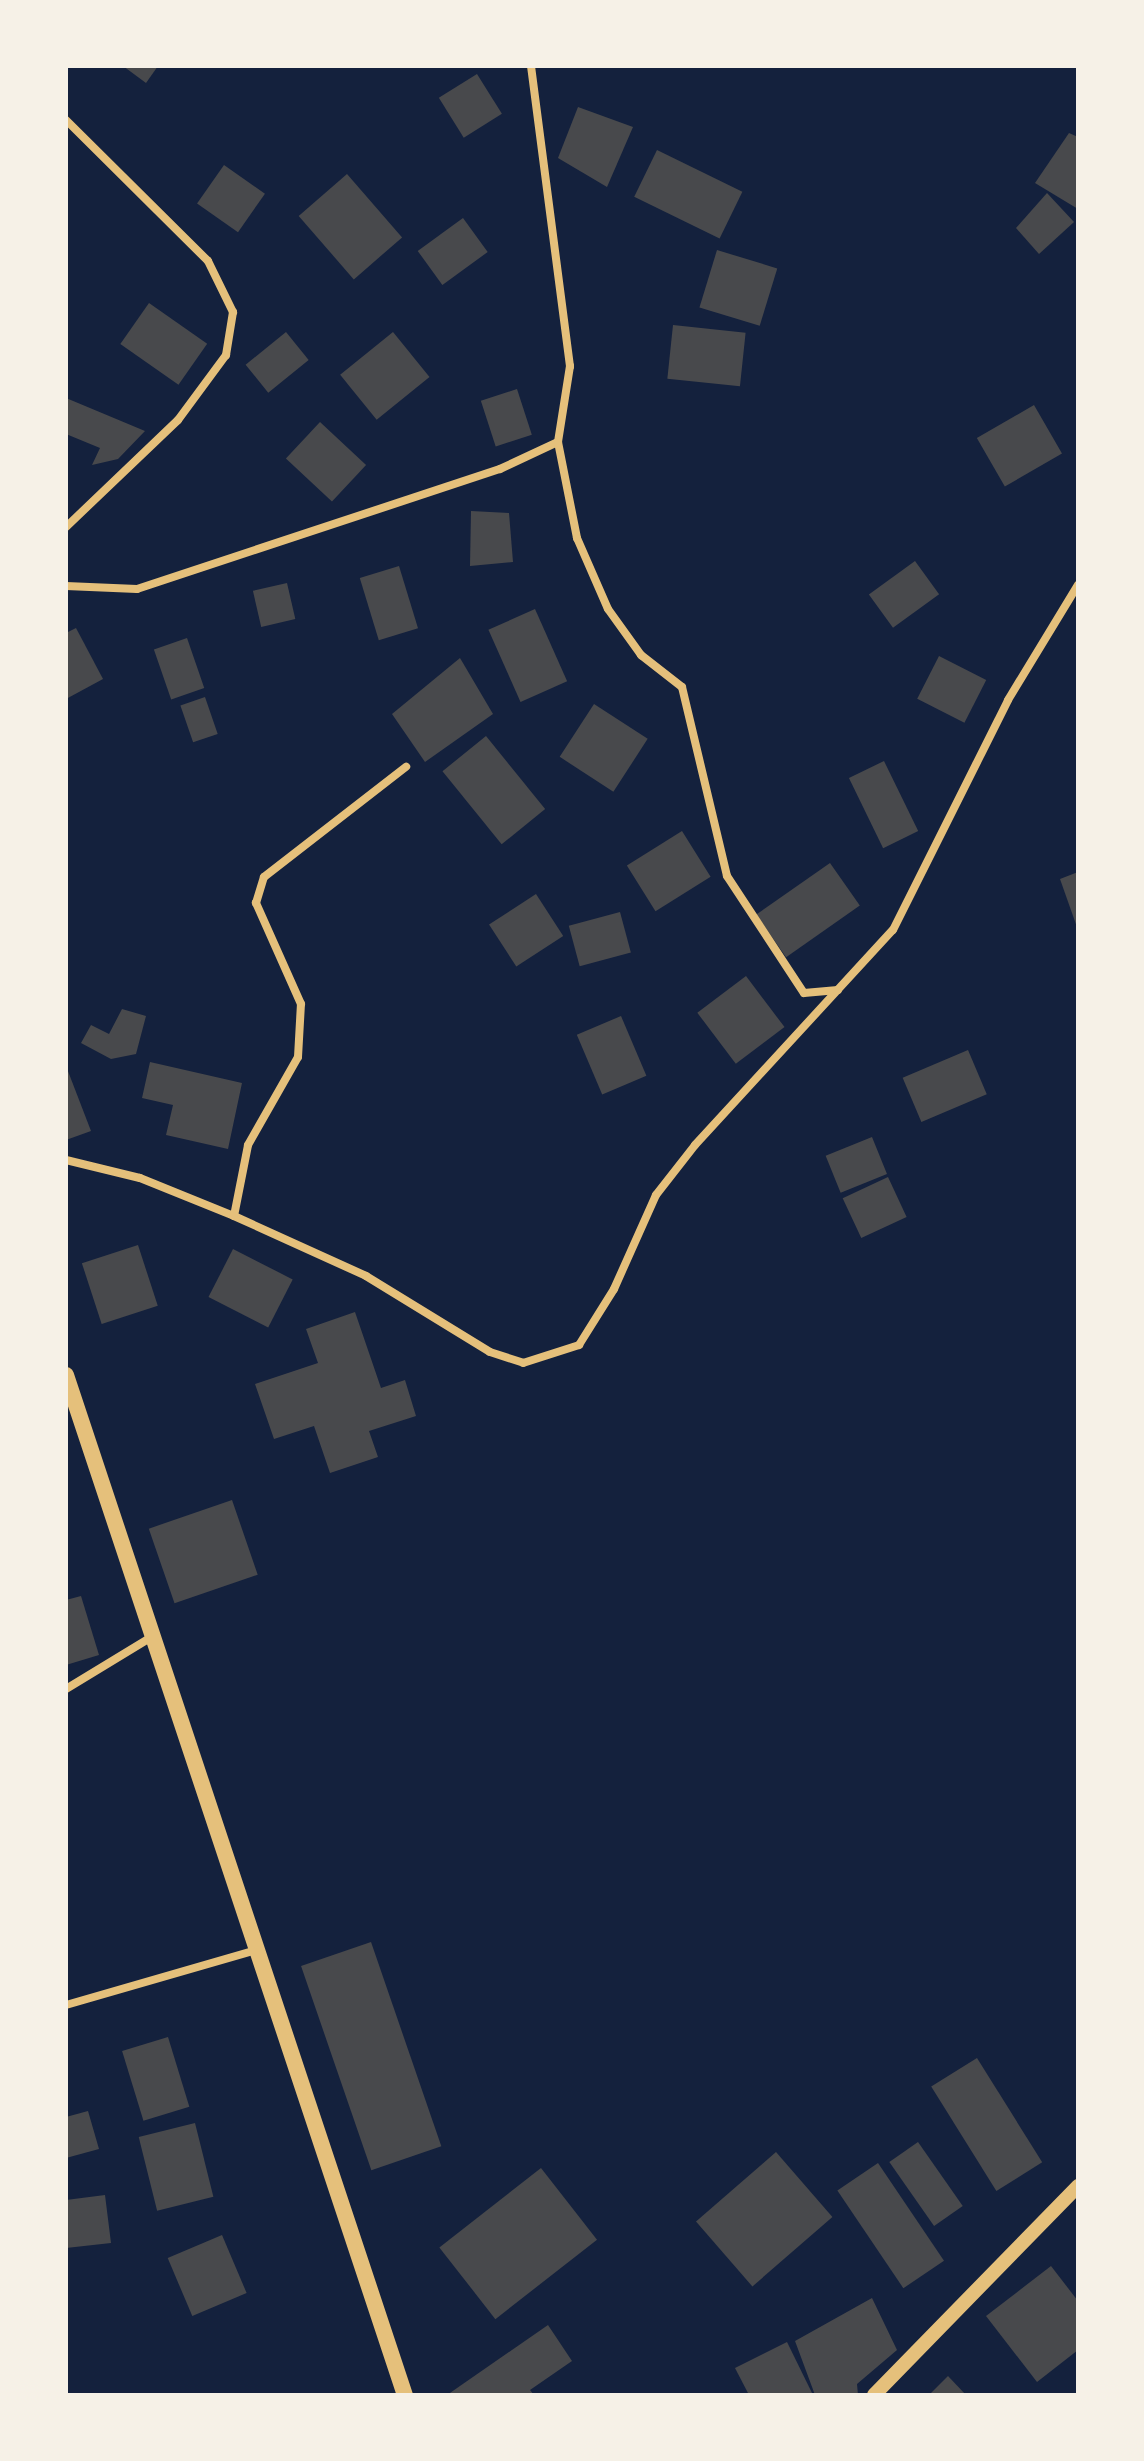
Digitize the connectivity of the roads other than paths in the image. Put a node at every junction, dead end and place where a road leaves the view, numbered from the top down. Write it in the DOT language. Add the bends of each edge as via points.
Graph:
graph roads {
  1 [pos="531,66"];
  2 [pos="66,120"];
  3 [pos="558,442"];
  4 [pos="66,527"];
  5 [pos="1078,585"];
  6 [pos="66,586"];
  7 [pos="406,767"];
  8 [pos="838,990"];
  9 [pos="66,1160"];
  10 [pos="234,1216"];
  11 [pos="66,1375"];
  12 [pos="155,1634"];
  13 [pos="66,1689"];
  14 [pos="258,1949"];
  15 [pos="66,2005"];
  16 [pos="1078,2186"];
  17 [pos="405,2395"];
  18 [pos="874,2395"];
  1 -- 3 [label="street" via="570,366"];
  2 -- 4 [label="street" via="208,261 233,312 226,355 178,420"];
  3 -- 6 [label="street" via="500,469 137,589"];
  3 -- 8 [label="street" via="577,538 608,609 641,655 682,687 727,876 804,993"];
  5 -- 8 [label="street" via="1008,700 893,930"];
  7 -- 10 [label="street" via="264,877 256,903 301,1004 298,1057 248,1145"];
  8 -- 10 [label="street" via="656,1195 614,1289 579,1345 523,1363 490,1352 366,1276"];
  9 -- 10 [label="street" via="140,1178"];
  11 -- 12 [label="main road"];
  12 -- 13 [label="street"];
  12 -- 14 [label="main road"];
  14 -- 15 [label="street"];
  14 -- 17 [label="main road"];
  16 -- 18 [label="street"];
}
